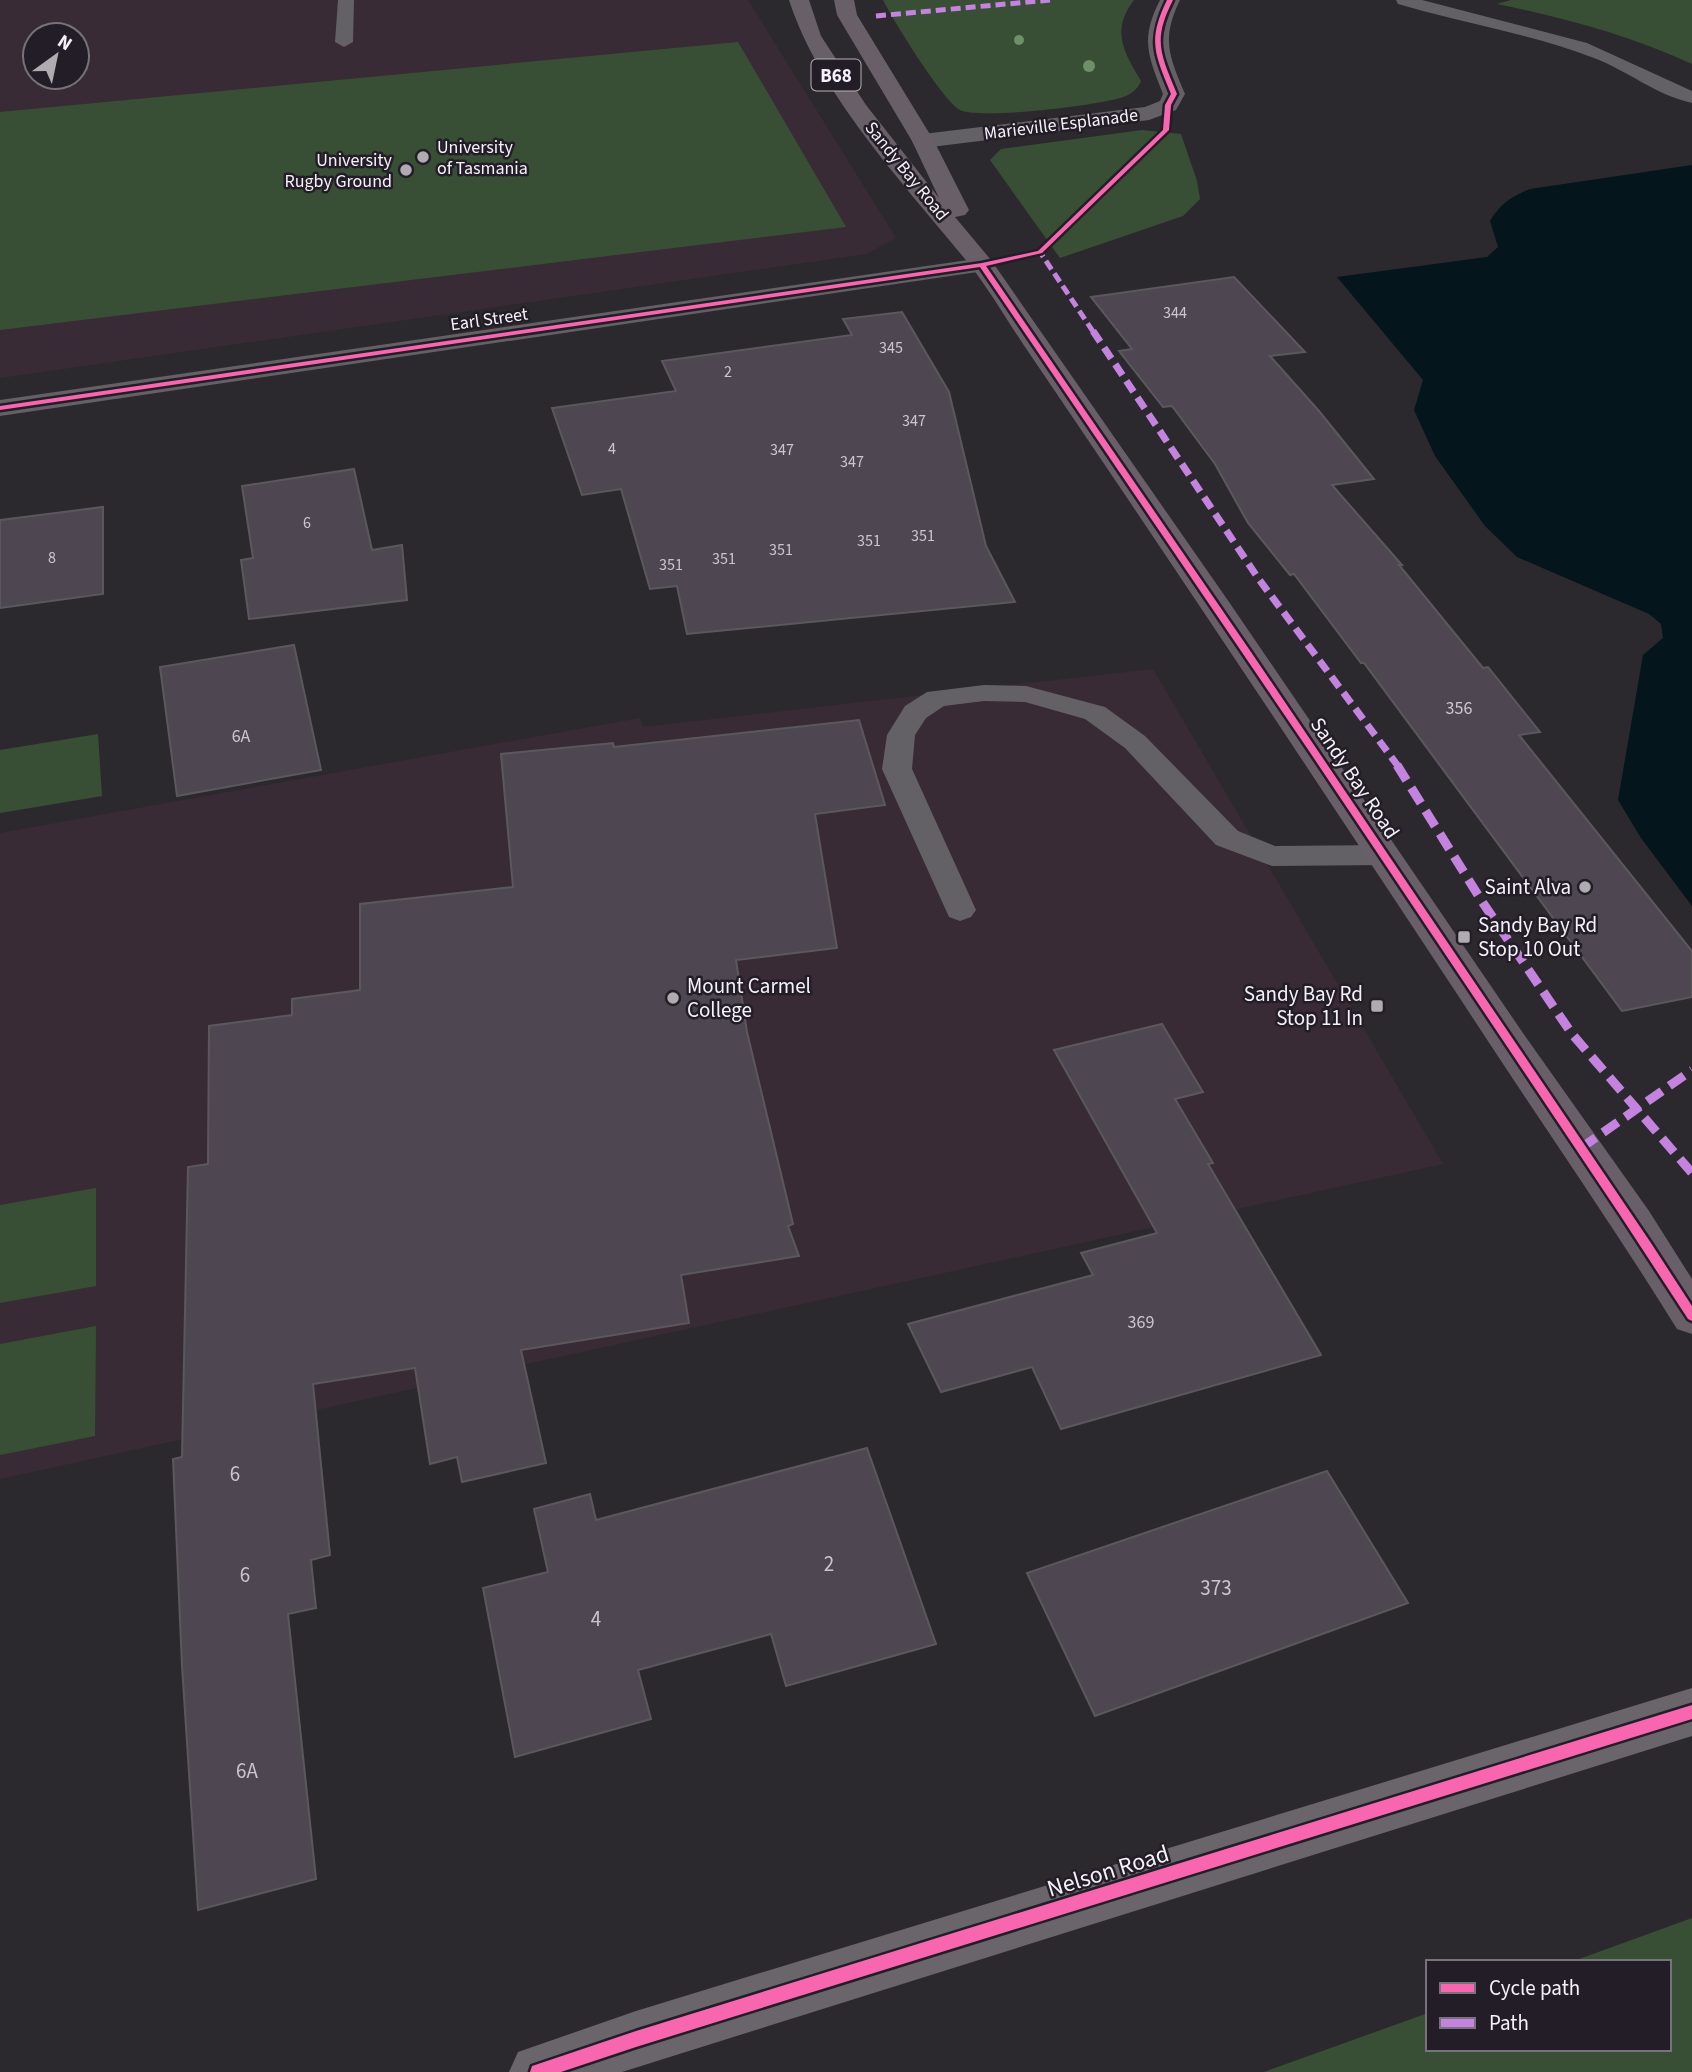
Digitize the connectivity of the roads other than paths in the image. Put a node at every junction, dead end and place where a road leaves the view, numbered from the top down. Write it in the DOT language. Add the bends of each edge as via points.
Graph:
graph roads {
  1 [pos="346,0"];
  2 [pos="799,0"];
  3 [pos="844,0"];
  4 [pos="1170,0"];
  5 [pos="1404,0"];
  6 [pos="344,41"];
  7 [pos="1692,97"];
  8 [pos="923,141"];
  9 [pos="884,145"];
  10 [pos="982,265"];
  11 [pos="0,408"];
  12 [pos="1384,855"];
  13 [pos="960,910"];
  14 [pos="1692,1316"];
  15 [pos="1692,1712"];
  16 [pos="538,2072"];
  1 -- 6 [label="lane"];
  2 -- 9 [label="main road, Sandy Bay Road / B68" via="811,36"];
  3 -- 8 [label="main road, Sandy Bay Road / B68" via="847,15"];
  4 -- 8 [label="street, Marieville Esplanade" via="1155,34 1174,94 1168,105 1149,113"];
  5 -- 7 [label="lane" via="1604,56"];
  8 -- 9 [label="main road"];
  8 -- 10 [label="main road, Sandy Bay Road / B68"];
  9 -- 10 [label="main road, Sandy Bay Road / B68"];
  10 -- 11 [label="street, Earl Street"];
  10 -- 12 [label="main road, Sandy Bay Road / B68"];
  12 -- 13 [label="lane" via="1272,856 1227,838 1135,742 1095,713 1026,694 936,698 915,712 901,735 897,769"];
  12 -- 14 [label="main road, Sandy Bay Road / B68"];
  15 -- 16 [label="street, Nelson Road"];
}
